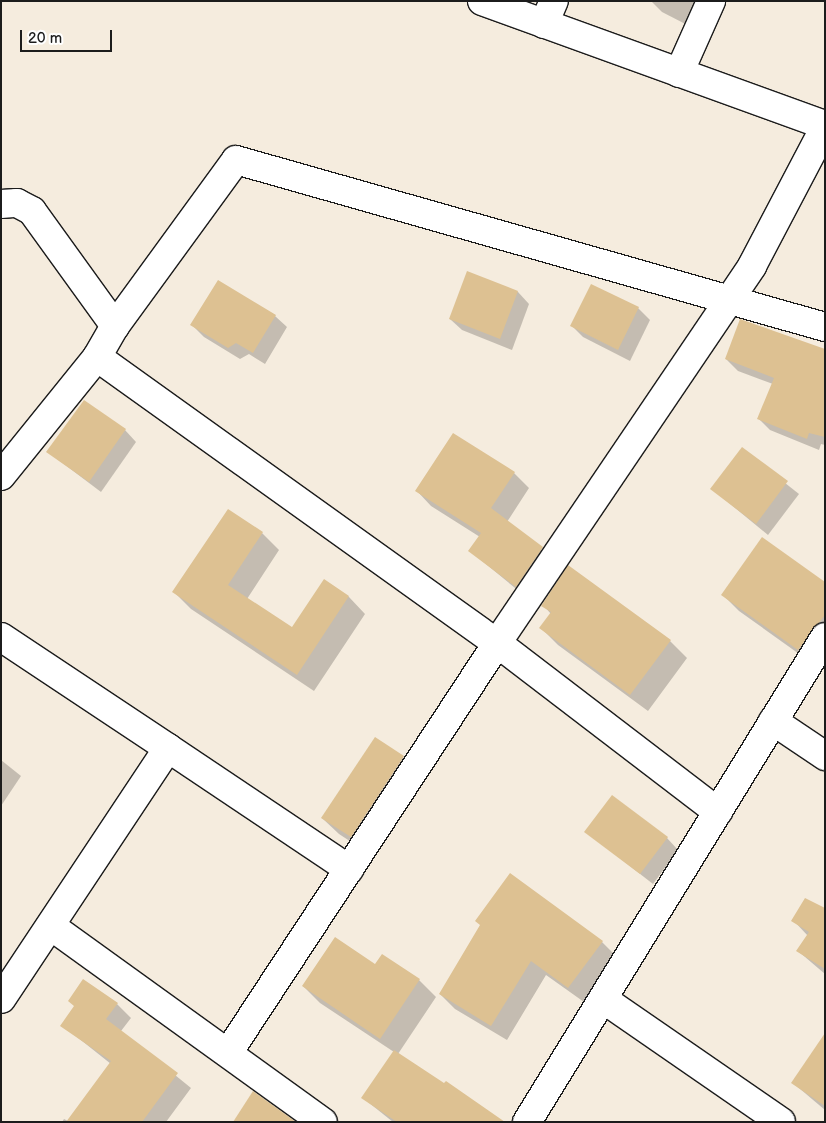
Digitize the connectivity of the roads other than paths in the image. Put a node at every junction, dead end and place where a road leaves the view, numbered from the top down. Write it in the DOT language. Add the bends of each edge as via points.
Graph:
graph roads {
  1 [pos="482,1"];
  2 [pos="711,1"];
  3 [pos="549,12"];
  4 [pos="679,73"];
  5 [pos="825,126"];
  6 [pos="1,204"];
  7 [pos="730,299"];
  8 [pos="115,326"];
  9 [pos="825,327"];
  10 [pos="97,357"];
  11 [pos="1,476"];
  12 [pos="1,637"];
  13 [pos="825,637"];
  14 [pos="497,642"];
  15 [pos="773,721"];
  16 [pos="168,748"];
  17 [pos="825,756"];
  18 [pos="718,812"];
  19 [pos="349,869"];
  20 [pos="51,926"];
  21 [pos="1,999"];
  22 [pos="602,999"];
  23 [pos="228,1053"];
  24 [pos="323,1122"];
  25 [pos="527,1122"];
  26 [pos="780,1122"];
  1 -- 3 [label="street"];
  2 -- 4 [label="street"];
  3 -- 4 [label="street"];
  4 -- 5 [label="street"];
  5 -- 7 [label="street" via="752,266"];
  6 -- 8 [label="street" via="17,203 32,211"];
  7 -- 8 [label="street" via="236,160"];
  7 -- 9 [label="street"];
  7 -- 14 [label="street"];
  8 -- 10 [label="street"];
  10 -- 11 [label="street"];
  10 -- 14 [label="street"];
  12 -- 16 [label="street"];
  13 -- 15 [label="street"];
  14 -- 18 [label="street"];
  14 -- 19 [label="street"];
  15 -- 17 [label="street"];
  15 -- 18 [label="street"];
  16 -- 19 [label="street"];
  16 -- 20 [label="street"];
  18 -- 22 [label="street"];
  19 -- 23 [label="street"];
  20 -- 21 [label="street"];
  20 -- 23 [label="street"];
  22 -- 25 [label="street"];
  22 -- 26 [label="street"];
  23 -- 24 [label="street"];
}
